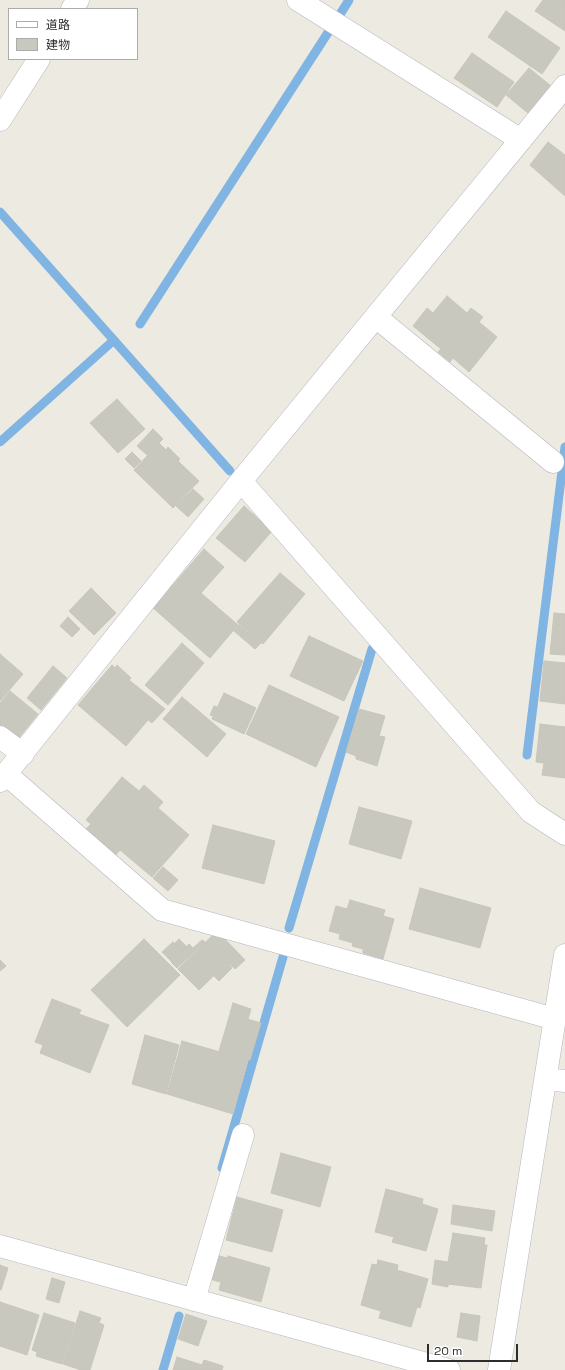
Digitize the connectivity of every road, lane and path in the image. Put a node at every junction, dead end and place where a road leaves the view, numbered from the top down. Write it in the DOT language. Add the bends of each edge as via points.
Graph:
graph roads {
  1 [pos="298,0"];
  2 [pos="38,60"];
  3 [pos="565,86"];
  4 [pos="0,120"];
  5 [pos="521,140"];
  6 [pos="376,317"];
  7 [pos="553,462"];
  8 [pos="241,482"];
  9 [pos="0,737"];
  10 [pos="22,754"];
  11 [pos="3,777"];
  12 [pos="565,834"];
  13 [pos="565,955"];
  14 [pos="556,1019"];
  15 [pos="555,1080"];
  16 [pos="243,1135"];
  17 [pos="0,1246"];
  18 [pos="194,1300"];
  19 [pos="449,1370"];
  20 [pos="499,1370"];
  1 -- 5 [label="street"];
  2 -- 4 [label="street"];
  3 -- 5 [label="street"];
  5 -- 6 [label="street"];
  6 -- 7 [label="street"];
  6 -- 8 [label="street"];
  8 -- 10 [label="street"];
  8 -- 12 [label="street" via="531,812"];
  9 -- 10 [label="street"];
  10 -- 11 [label="street"];
  11 -- 14 [label="street" via="162,910"];
  13 -- 14 [label="street"];
  14 -- 15 [label="street"];
  15 -- 20 [label="street"];
  16 -- 18 [label="street"];
  17 -- 18 [label="street"];
  18 -- 19 [label="street"];
}
